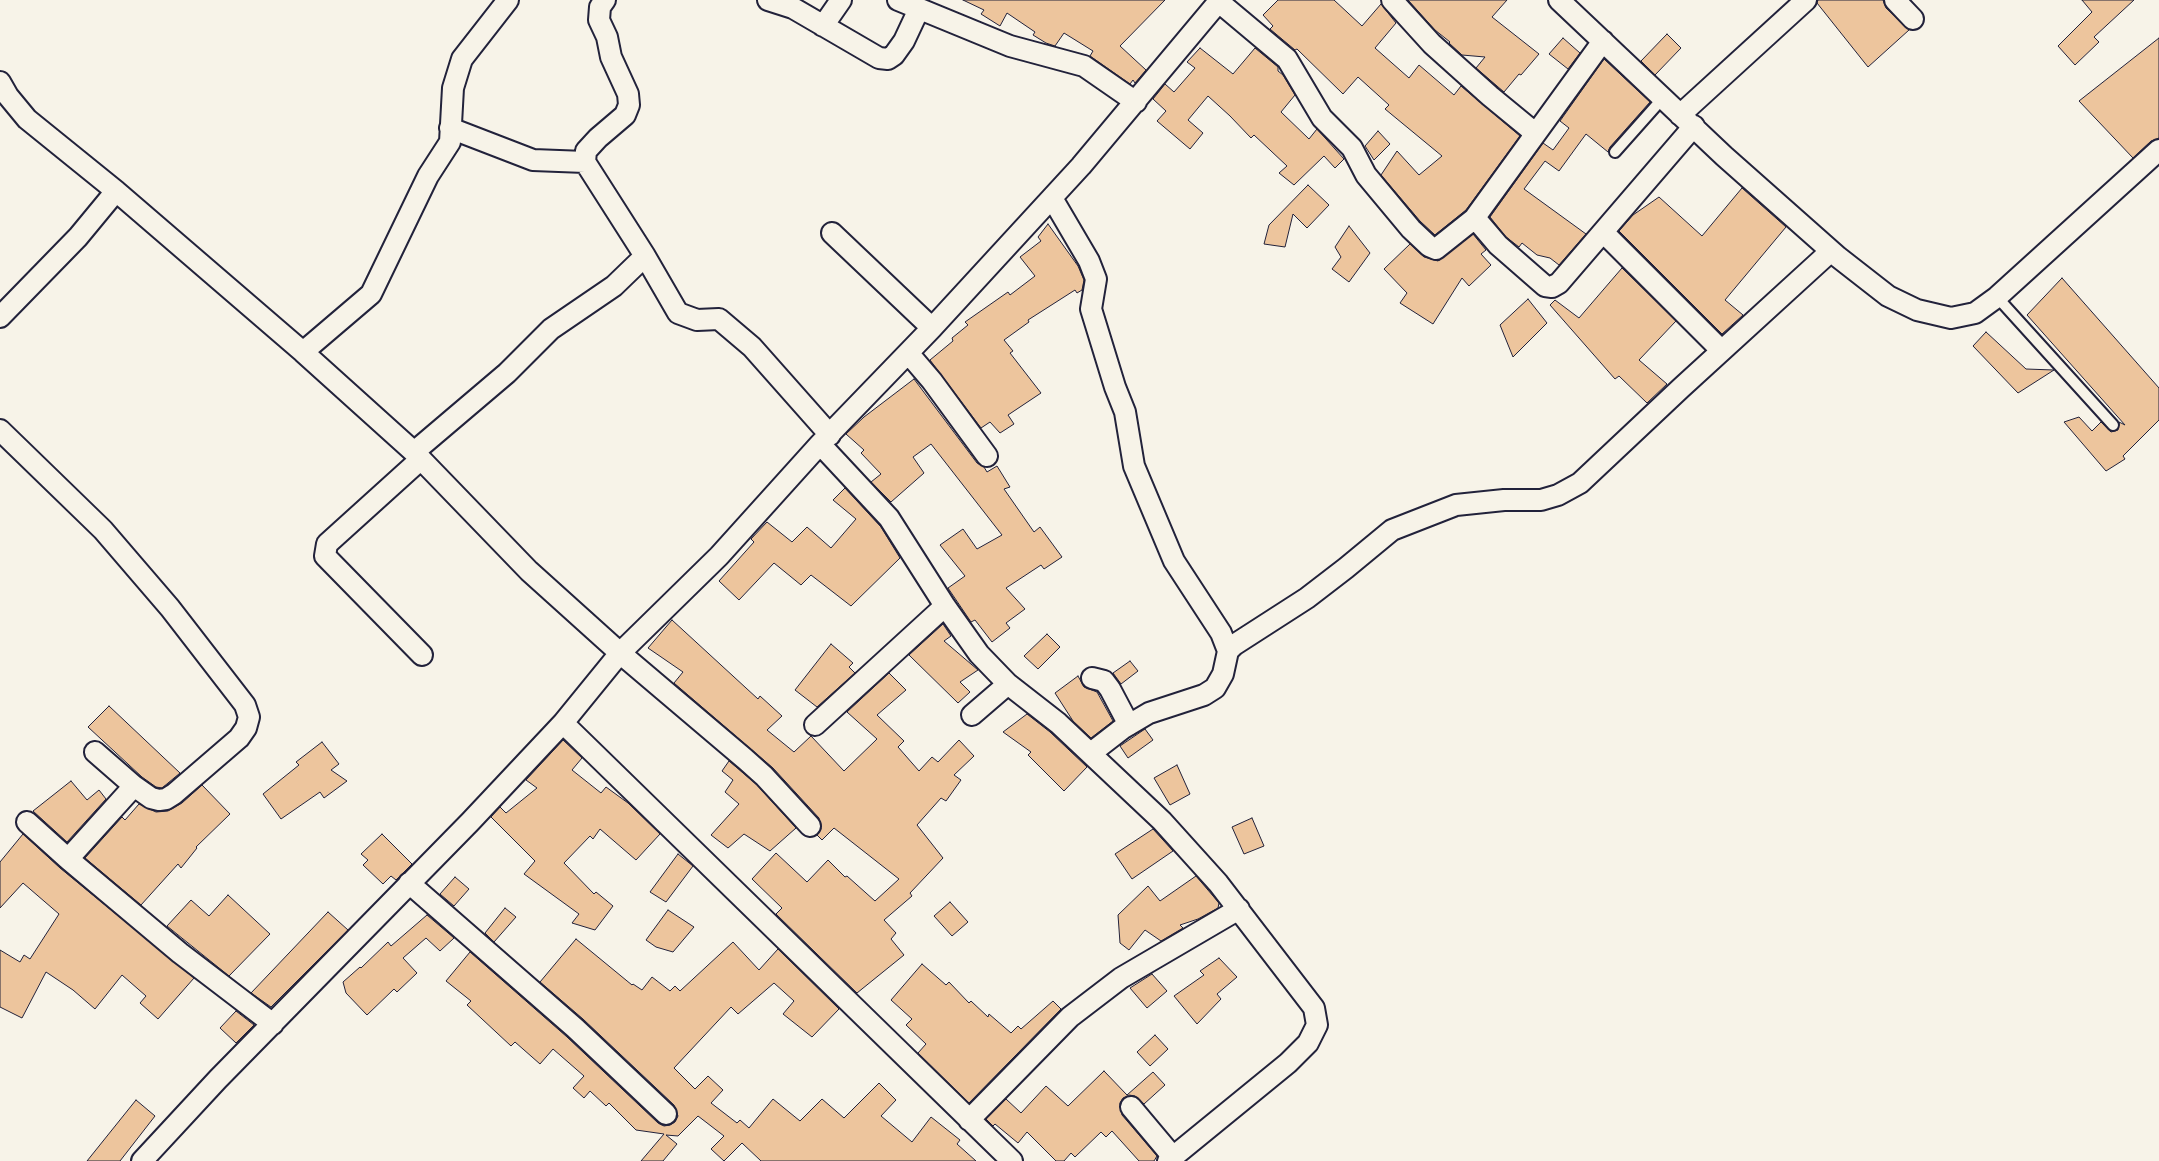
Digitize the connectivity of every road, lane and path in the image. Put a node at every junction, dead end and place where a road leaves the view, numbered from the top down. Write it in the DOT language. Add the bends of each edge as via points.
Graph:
graph roads {
  1 [pos="508,0"];
  2 [pos="605,0"];
  3 [pos="768,0"];
  4 [pos="841,0"];
  5 [pos="898,0"];
  6 [pos="1392,0"];
  7 [pos="1559,0"];
  8 [pos="1806,0"];
  9 [pos="1895,0"];
  10 [pos="1213,3"];
  11 [pos="919,9"];
  12 [pos="1913,19"];
  13 [pos="823,26"];
  14 [pos="1603,41"];
  15 [pos="0,82"];
  16 [pos="1663,98"];
  17 [pos="1136,102"];
  18 [pos="1687,120"];
  19 [pos="450,128"];
  20 [pos="1535,133"];
  21 [pos="2159,150"];
  22 [pos="1615,152"];
  23 [pos="585,162"];
  24 [pos="116,191"];
  25 [pos="1052,198"];
  26 [pos="1475,218"];
  27 [pos="1603,232"];
  28 [pos="832,233"];
  29 [pos="1831,251"];
  30 [pos="645,256"];
  31 [pos="1997,298"];
  32 [pos="0,317"];
  33 [pos="932,328"];
  34 [pos="1721,350"];
  35 [pos="303,352"];
  36 [pos="909,354"];
  37 [pos="2113,425"];
  38 [pos="0,430"];
  39 [pos="825,440"];
  40 [pos="418,455"];
  41 [pos="987,456"];
  42 [pos="945,606"];
  43 [pos="1228,651"];
  44 [pos="620,653"];
  45 [pos="422,655"];
  46 [pos="1092,678"];
  47 [pos="1008,684"];
  48 [pos="972,715"];
  49 [pos="563,723"];
  50 [pos="815,725"];
  51 [pos="1129,725"];
  52 [pos="95,752"];
  53 [pos="1090,753"];
  54 [pos="134,786"];
  55 [pos="27,822"];
  56 [pos="810,826"];
  57 [pos="68,859"];
  58 [pos="409,883"];
  59 [pos="1239,909"];
  60 [pos="272,1024"];
  61 [pos="1131,1107"];
  62 [pos="666,1114"];
  63 [pos="969,1120"];
  64 [pos="1170,1159"];
  65 [pos="142,1161"];
  66 [pos="1012,1161"];
  1 -- 19 [label="street" via="462,59 453,88"];
  2 -- 23 [label="street" via="599,20 628,94 629,105 625,115 586,152"];
  3 -- 13 [label="street" via="793,8"];
  4 -- 13 [label="street"];
  5 -- 11 [label="street"];
  6 -- 20 [label="street" via="1432,44"];
  7 -- 14 [label="street"];
  8 -- 18 [label="street"];
  9 -- 12 [label="street"];
  10 -- 17 [label="street"];
  10 -- 26 [label="street" via="1287,59 1322,118 1352,148 1366,175 1429,246 1436,250"];
  11 -- 13 [label="street" via="904,41 888,59 879,58"];
  11 -- 17 [label="street" via="1010,46 1084,66"];
  14 -- 16 [label="street"];
  14 -- 20 [label="street"];
  15 -- 24 [label="street" via="27,119"];
  16 -- 18 [label="street"];
  16 -- 22 [label="lane"];
  17 -- 25 [label="street"];
  18 -- 27 [label="street"];
  18 -- 29 [label="street"];
  19 -- 23 [label="street" via="533,160"];
  19 -- 35 [label="street" via="450,142 428,176 371,294"];
  20 -- 26 [label="street"];
  21 -- 31 [label="street"];
  23 -- 30 [label="street"];
  24 -- 32 [label="street" via="78,237"];
  24 -- 35 [label="street"];
  25 -- 33 [label="street"];
  25 -- 43 [label="street" via="1096,278 1091,309 1125,412 1134,466 1174,561 1221,632"];
  26 -- 27 [label="street" via="1498,245 1545,286 1552,287"];
  27 -- 34 [label="street"];
  28 -- 33 [label="street"];
  29 -- 31 [label="street" via="1888,296 1917,310 1951,318 1975,313"];
  29 -- 34 [label="street"];
  30 -- 39 [label="street" via="678,313 697,320 719,319 752,347"];
  30 -- 40 [label="street" via="614,286 551,329"];
  31 -- 37 [label="lane"];
  33 -- 36 [label="street"];
  34 -- 43 [label="street" via="1580,483 1541,500 1456,505 1392,530 1307,598"];
  35 -- 40 [label="street"];
  36 -- 39 [label="street"];
  36 -- 41 [label="street"];
  38 -- 54 [label="street" via="103,530 170,608 245,705 249,717 239,738 174,794 159,800"];
  39 -- 42 [label="street" via="889,518"];
  39 -- 44 [label="street" via="719,556"];
  40 -- 44 [label="street" via="529,571"];
  40 -- 45 [label="street" via="327,544 325,556"];
  42 -- 47 [label="street" via="979,654"];
  42 -- 50 [label="street"];
  43 -- 51 [label="street" via="1223,674 1215,688 1204,695 1149,713"];
  44 -- 49 [label="street"];
  44 -- 56 [label="street" via="752,764"];
  46 -- 51 [label="street" via="1104,680"];
  47 -- 48 [label="street"];
  47 -- 53 [label="street" via="1047,713"];
  49 -- 58 [label="street"];
  49 -- 63 [label="street"];
  51 -- 53 [label="street"];
  52 -- 54 [label="street"];
  53 -- 59 [label="street" via="1162,820"];
  54 -- 57 [label="street"];
  55 -- 57 [label="street"];
  57 -- 60 [label="street" via="180,953"];
  58 -- 60 [label="street"];
  58 -- 62 [label="street" via="575,1028"];
  59 -- 63 [label="street" via="1120,978 1070,1017"];
  59 -- 64 [label="street" via="1314,1008 1317,1026 1308,1043 1288,1063"];
  60 -- 65 [label="street"];
  61 -- 64 [label="street"];
  63 -- 66 [label="street"];
}
